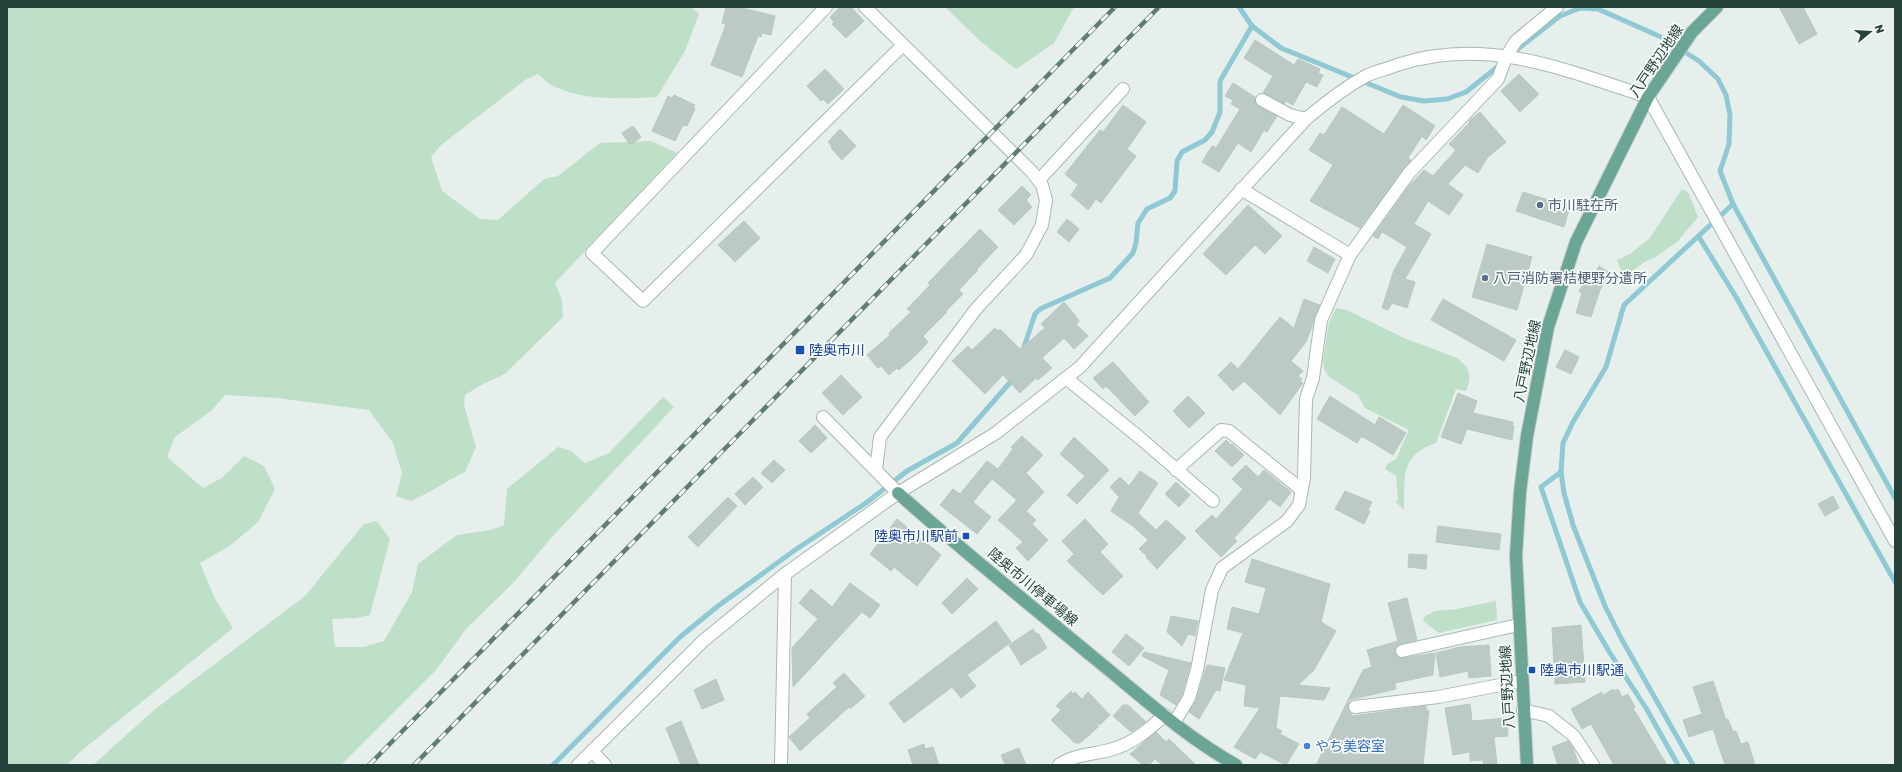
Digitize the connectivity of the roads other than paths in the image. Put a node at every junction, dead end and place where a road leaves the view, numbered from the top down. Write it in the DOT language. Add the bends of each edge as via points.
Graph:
graph roads {
  1 [pos="826,7"];
  2 [pos="865,7"];
  3 [pos="1557,7"];
  4 [pos="1717,7"];
  5 [pos="903,45"];
  6 [pos="1507,56"];
  7 [pos="1123,90"];
  8 [pos="1648,97"];
  9 [pos="1262,100"];
  10 [pos="1306,119"];
  11 [pos="1039,180"];
  12 [pos="1242,189"];
  13 [pos="1350,254"];
  14 [pos="1066,378"];
  15 [pos="823,417"];
  16 [pos="876,470"];
  17 [pos="1176,470"];
  18 [pos="1302,490"];
  19 [pos="898,493"];
  20 [pos="1213,501"];
  21 [pos="1895,540"];
  22 [pos="785,574"];
  23 [pos="1518,625"];
  24 [pos="1402,651"];
  25 [pos="1521,682"];
  26 [pos="1355,707"];
  27 [pos="1523,710"];
  28 [pos="1170,719"];
  29 [pos="592,751"];
  30 [pos="578,765"];
  31 [pos="605,765"];
  32 [pos="781,765"];
  33 [pos="1059,765"];
  34 [pos="1236,765"];
  35 [pos="1526,765"];
  36 [pos="1593,765"];
  1 -- 5 [label="street" via="592,252 643,301"];
  2 -- 5 [label="street"];
  3 -- 6 [label="street" via="1516,41"];
  4 -- 8 [label="main road, 八戸野辺地線" via="1692,32"];
  5 -- 11 [label="street"];
  6 -- 8 [label="street" via="1546,65"];
  6 -- 10 [label="street" via="1456,53 1415,60 1369,75 1335,96"];
  6 -- 13 [label="street" via="1498,79 1409,173"];
  7 -- 11 [label="street"];
  8 -- 21 [label="street"];
  8 -- 23 [label="main road, 八戸野辺地線" via="1576,242 1548,327 1526,436 1520,492 1516,556"];
  9 -- 10 [label="street" via="1290,115"];
  10 -- 12 [label="street"];
  11 -- 16 [label="street" via="1046,200 1042,225 1026,255 976,309 880,437"];
  12 -- 13 [label="street"];
  12 -- 14 [label="street" via="1080,367"];
  13 -- 18 [label="street" via="1321,320 1313,378 1306,399"];
  14 -- 17 [label="street"];
  14 -- 19 [label="street" via="996,433"];
  15 -- 16 [label="street, 陸奥市川停車場線"];
  16 -- 19 [label="street, 陸奥市川停車場線"];
  17 -- 18 [label="street" via="1221,430 1229,431"];
  17 -- 20 [label="street"];
  18 -- 28 [label="street" via="1299,505 1287,522 1222,568 1212,590 1189,698"];
  19 -- 22 [label="street"];
  19 -- 28 [label="main road, 陸奥市川停車場線"];
  22 -- 29 [label="street" via="703,642"];
  22 -- 32 [label="street"];
  23 -- 24 [label="street"];
  23 -- 25 [label="main road, 八戸野辺地線"];
  25 -- 26 [label="street" via="1438,697"];
  25 -- 27 [label="main road, 八戸野辺地線"];
  27 -- 35 [label="main road, 八戸野辺地線"];
  27 -- 36 [label="street" via="1549,716 1574,736"];
  28 -- 33 [label="street" via="1116,748 1077,757"];
  28 -- 34 [label="main road, 陸奥市川停車場線"];
  29 -- 30 [label="street"];
  29 -- 31 [label="street"];
}
